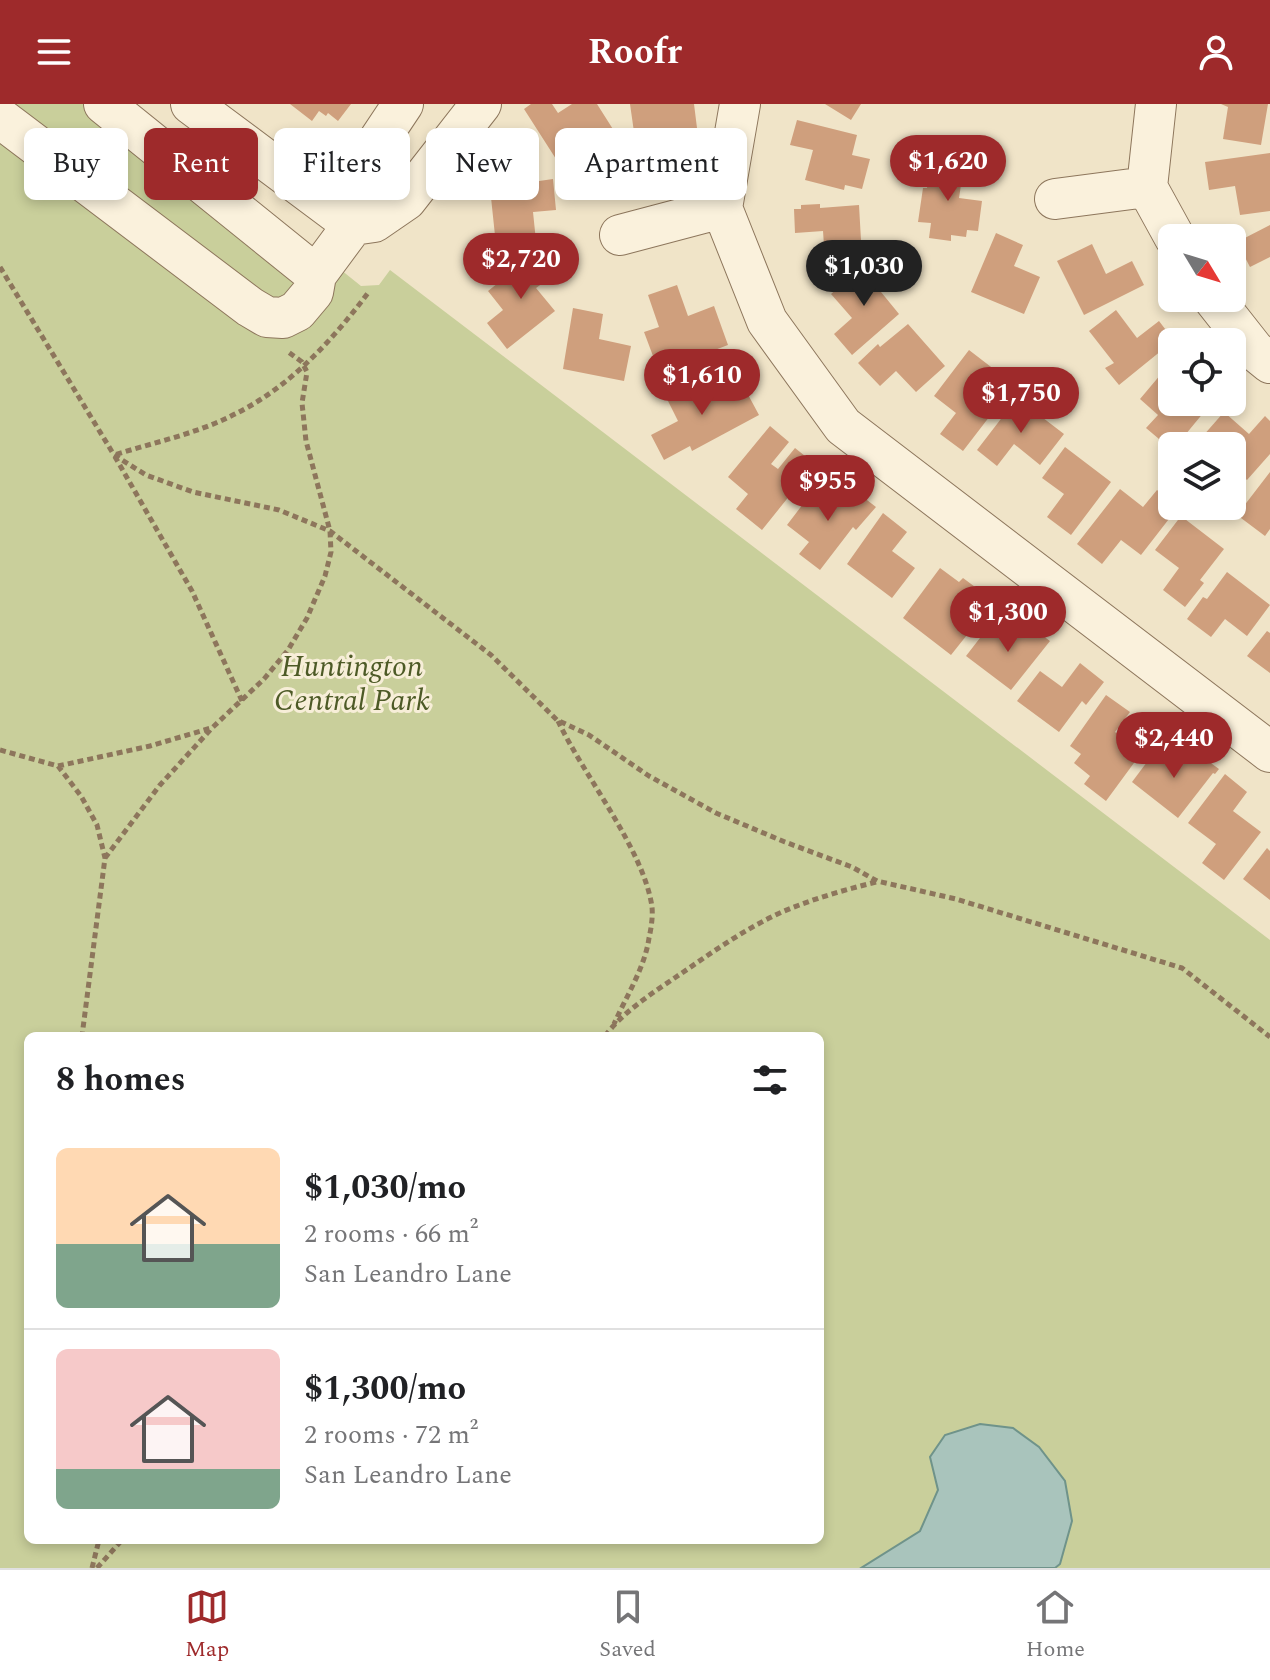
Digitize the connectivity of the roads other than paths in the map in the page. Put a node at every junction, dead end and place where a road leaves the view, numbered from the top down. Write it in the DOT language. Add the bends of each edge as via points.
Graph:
graph roads {
  1 [pos="104,104"];
  2 [pos="191,104"];
  3 [pos="403,104"];
  4 [pos="481,104"];
  5 [pos="740,104"];
  6 [pos="1156,104"];
  7 [pos="0,118"];
  8 [pos="387,128"];
  9 [pos="274,167"];
  10 [pos="1147,187"];
  11 [pos="1055,199"];
  12 [pos="318,200"];
  13 [pos="357,200"];
  14 [pos="722,208"];
  15 [pos="1167,224"];
  16 [pos="353,225"];
  17 [pos="620,235"];
  18 [pos="316,275"];
  19 [pos="1224,312"];
  20 [pos="1270,363"];
  21 [pos="1270,752"];
  1 -- 18 [label="street"];
  2 -- 9 [label="street"];
  3 -- 8 [label="street"];
  4 -- 16 [label="street" via="406,200 374,222"];
  5 -- 14 [label="street"];
  6 -- 10 [label="street"];
  7 -- 18 [label="street" via="267,317 283,318 297,311 313,292"];
  10 -- 11 [label="street"];
  10 -- 15 [label="street"];
  12 -- 16 [label="street"];
  13 -- 16 [label="street"];
  14 -- 17 [label="street"];
  14 -- 21 [label="street" via="767,321 843,426"];
  16 -- 18 [label="street"];
  19 -- 20 [label="street"];
}
